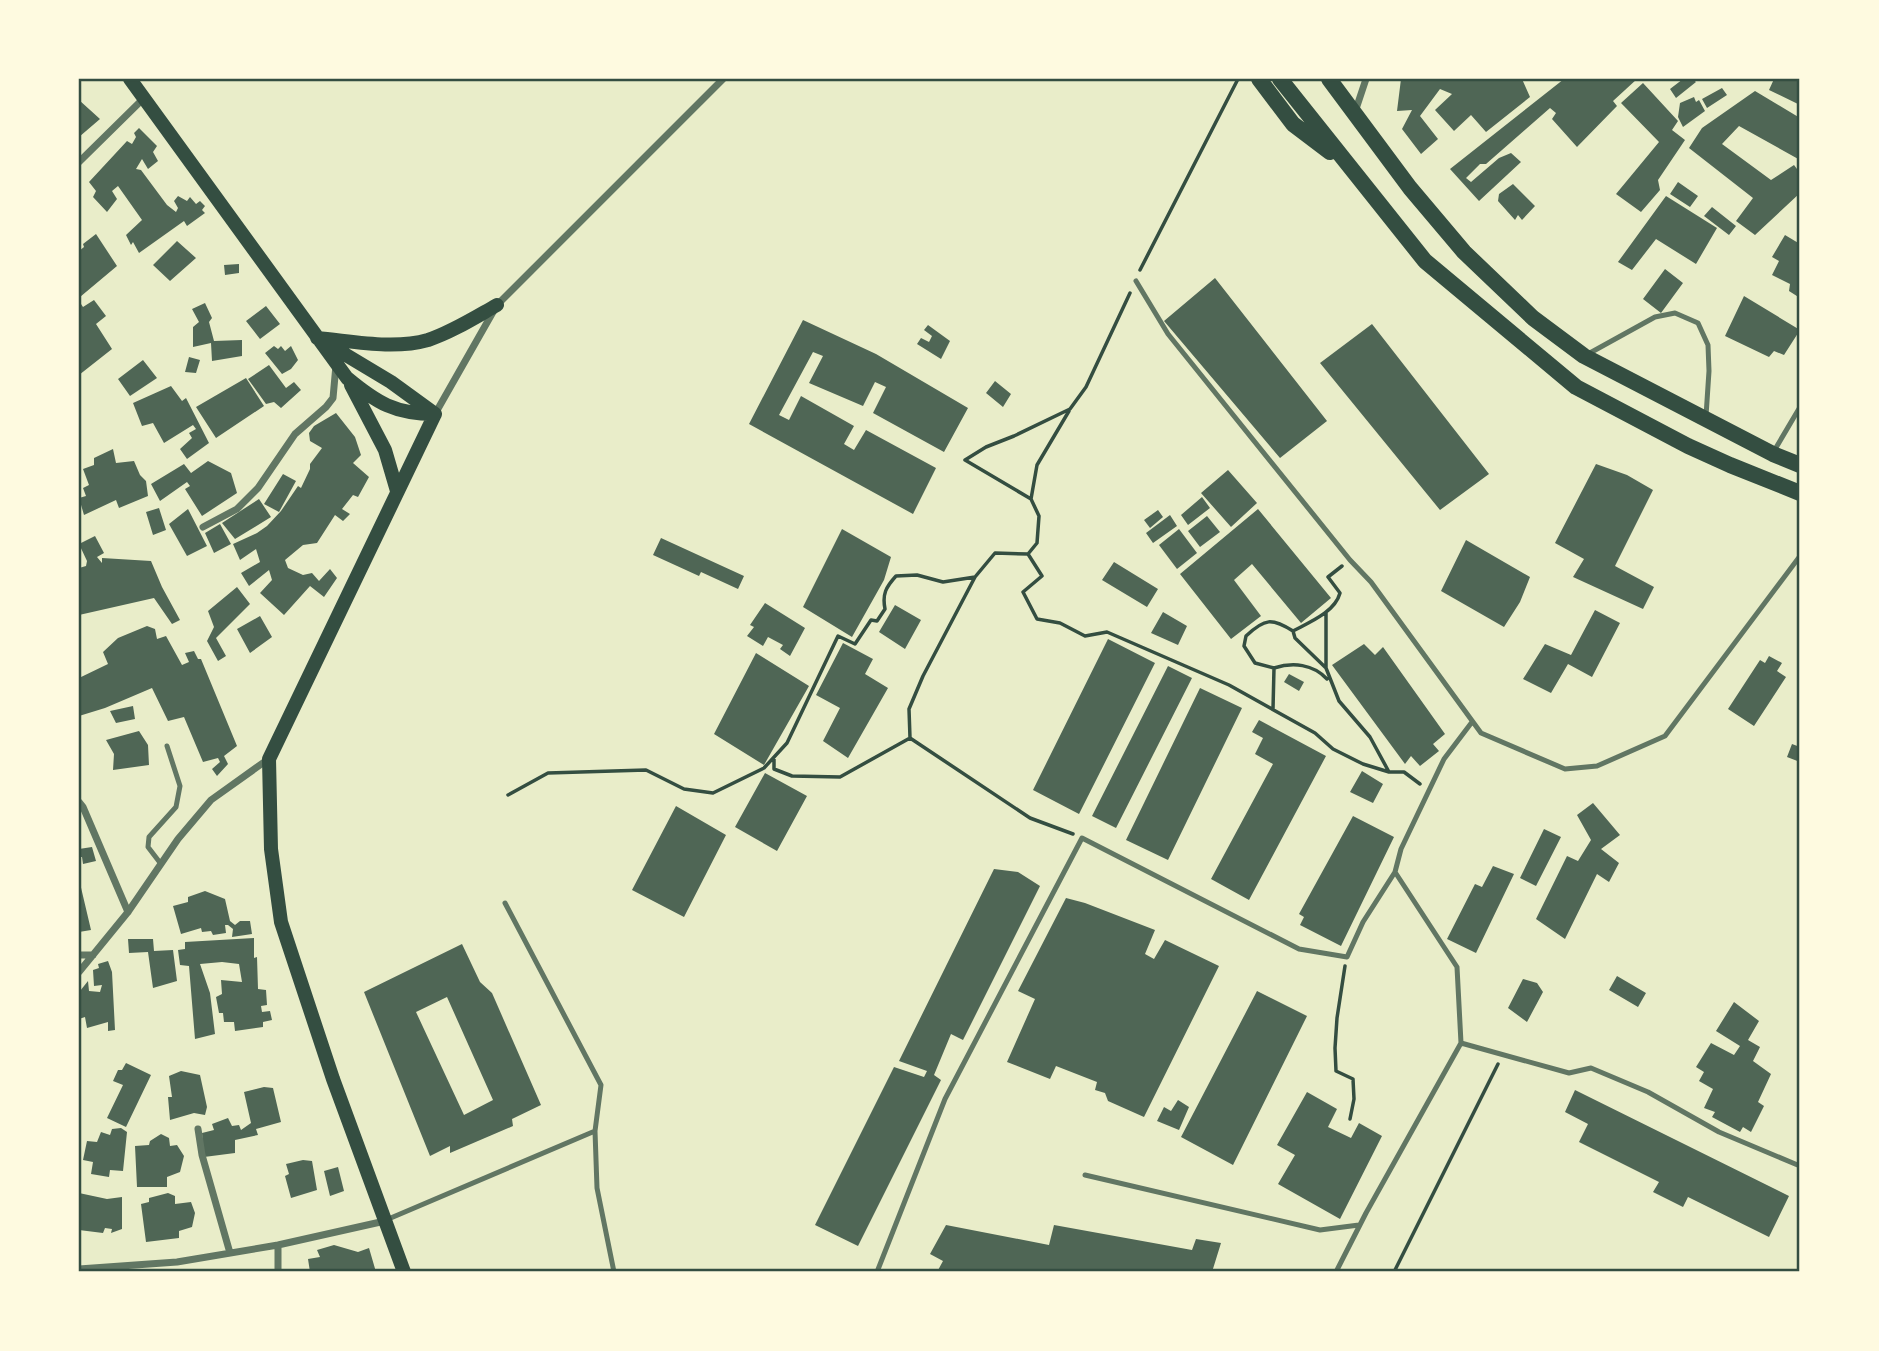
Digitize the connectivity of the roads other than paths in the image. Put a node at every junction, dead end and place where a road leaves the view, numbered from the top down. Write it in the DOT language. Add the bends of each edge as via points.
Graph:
graph roads {
  1 [pos="130,79"];
  2 [pos="723,79"];
  3 [pos="1259,79"];
  4 [pos="1280,79"];
  5 [pos="1329,79"];
  6 [pos="1339,79"];
  7 [pos="1366,79"];
  8 [pos="145,98"];
  9 [pos="1355,113"];
  10 [pos="79,162"];
  11 [pos="1349,166"];
  12 [pos="1136,281"];
  13 [pos="497,305"];
  14 [pos="317,338"];
  15 [pos="1584,356"];
  16 [pos="336,365"];
  17 [pos="347,378"];
  18 [pos="1800,407"];
  19 [pos="435,414"];
  20 [pos="1705,419"];
  21 [pos="1773,454"];
  22 [pos="1800,465"];
  23 [pos="397,491"];
  24 [pos="1800,493"];
  25 [pos="203,527"];
  26 [pos="1800,556"];
  27 [pos="1472,723"];
  28 [pos="167,746"];
  29 [pos="268,759"];
  30 [pos="79,802"];
  31 [pos="161,864"];
  32 [pos="1395,872"];
  33 [pos="505,903"];
  34 [pos="128,912"];
  35 [pos="79,955"];
  36 [pos="93,955"];
  37 [pos="79,972"];
  38 [pos="1461,1043"];
  39 [pos="198,1129"];
  40 [pos="595,1131"];
  41 [pos="1800,1166"];
  42 [pos="1085,1175"];
  43 [pos="385,1221"];
  44 [pos="1359,1225"];
  45 [pos="278,1245"];
  46 [pos="230,1253"];
  47 [pos="79,1269"];
  48 [pos="278,1272"];
  49 [pos="404,1272"];
  50 [pos="614,1272"];
  51 [pos="877,1272"];
  52 [pos="1336,1272"];
  1 -- 8 [label="main road"];
  2 -- 13 [label="street"];
  3 -- 11 [label="highway" via="1293,124"];
  4 -- 11 [label="highway"];
  5 -- 9 [label="highway"];
  6 -- 9 [label="highway"];
  7 -- 9 [label="street"];
  8 -- 10 [label="street"];
  8 -- 14 [label="main road"];
  9 -- 15 [label="highway" via="1464,252 1533,318"];
  11 -- 24 [label="highway" via="1425,261 1576,387 1730,466"];
  12 -- 27 [label="lane" via="1168,334 1371,582"];
  13 -- 14 [label="main road" via="425,341 397,344"];
  13 -- 19 [label="street"];
  14 -- 16 [label="main road"];
  14 -- 19 [label="main road"];
  15 -- 20 [label="highway"];
  15 -- 20 [label="lane" via="1655,317 1675,313 1698,323 1708,345"];
  16 -- 17 [label="main road"];
  16 -- 25 [label="street" via="336,388 326,407 295,434 258,488 237,509"];
  17 -- 19 [label="main road" via="387,407 410,414"];
  17 -- 23 [label="main road" via="386,450"];
  18 -- 21 [label="lane"];
  19 -- 23 [label="main road"];
  20 -- 21 [label="highway"];
  21 -- 22 [label="highway"];
  23 -- 29 [label="main road"];
  26 -- 27 [label="lane" via="1665,737 1597,766 1565,769 1481,733"];
  27 -- 32 [label="lane" via="1444,759 1401,849"];
  28 -- 31 [label="lane" via="180,786 176,807 149,837 148,847"];
  29 -- 31 [label="street" via="211,800"];
  29 -- 43 [label="main road" via="271,849 281,922"];
  30 -- 34 [label="street"];
  31 -- 34 [label="street"];
  32 -- 38 [label="lane" via="1457,967"];
  32 -- 51 [label="lane" via="1347,957 1299,949 1082,838 945,1099"];
  33 -- 40 [label="lane" via="601,1085"];
  34 -- 36 [label="street"];
  35 -- 36 [label="street"];
  36 -- 37 [label="street"];
  38 -- 41 [label="lane" via="1547,1069 1569,1073 1591,1068 1719,1132"];
  38 -- 44 [label="lane"];
  39 -- 46 [label="street"];
  40 -- 43 [label="lane"];
  40 -- 50 [label="lane" via="597,1188"];
  42 -- 44 [label="lane" via="1320,1230"];
  43 -- 45 [label="street"];
  43 -- 49 [label="main road"];
  44 -- 52 [label="lane"];
  45 -- 46 [label="street"];
  45 -- 48 [label="street"];
  46 -- 47 [label="street"];
}
